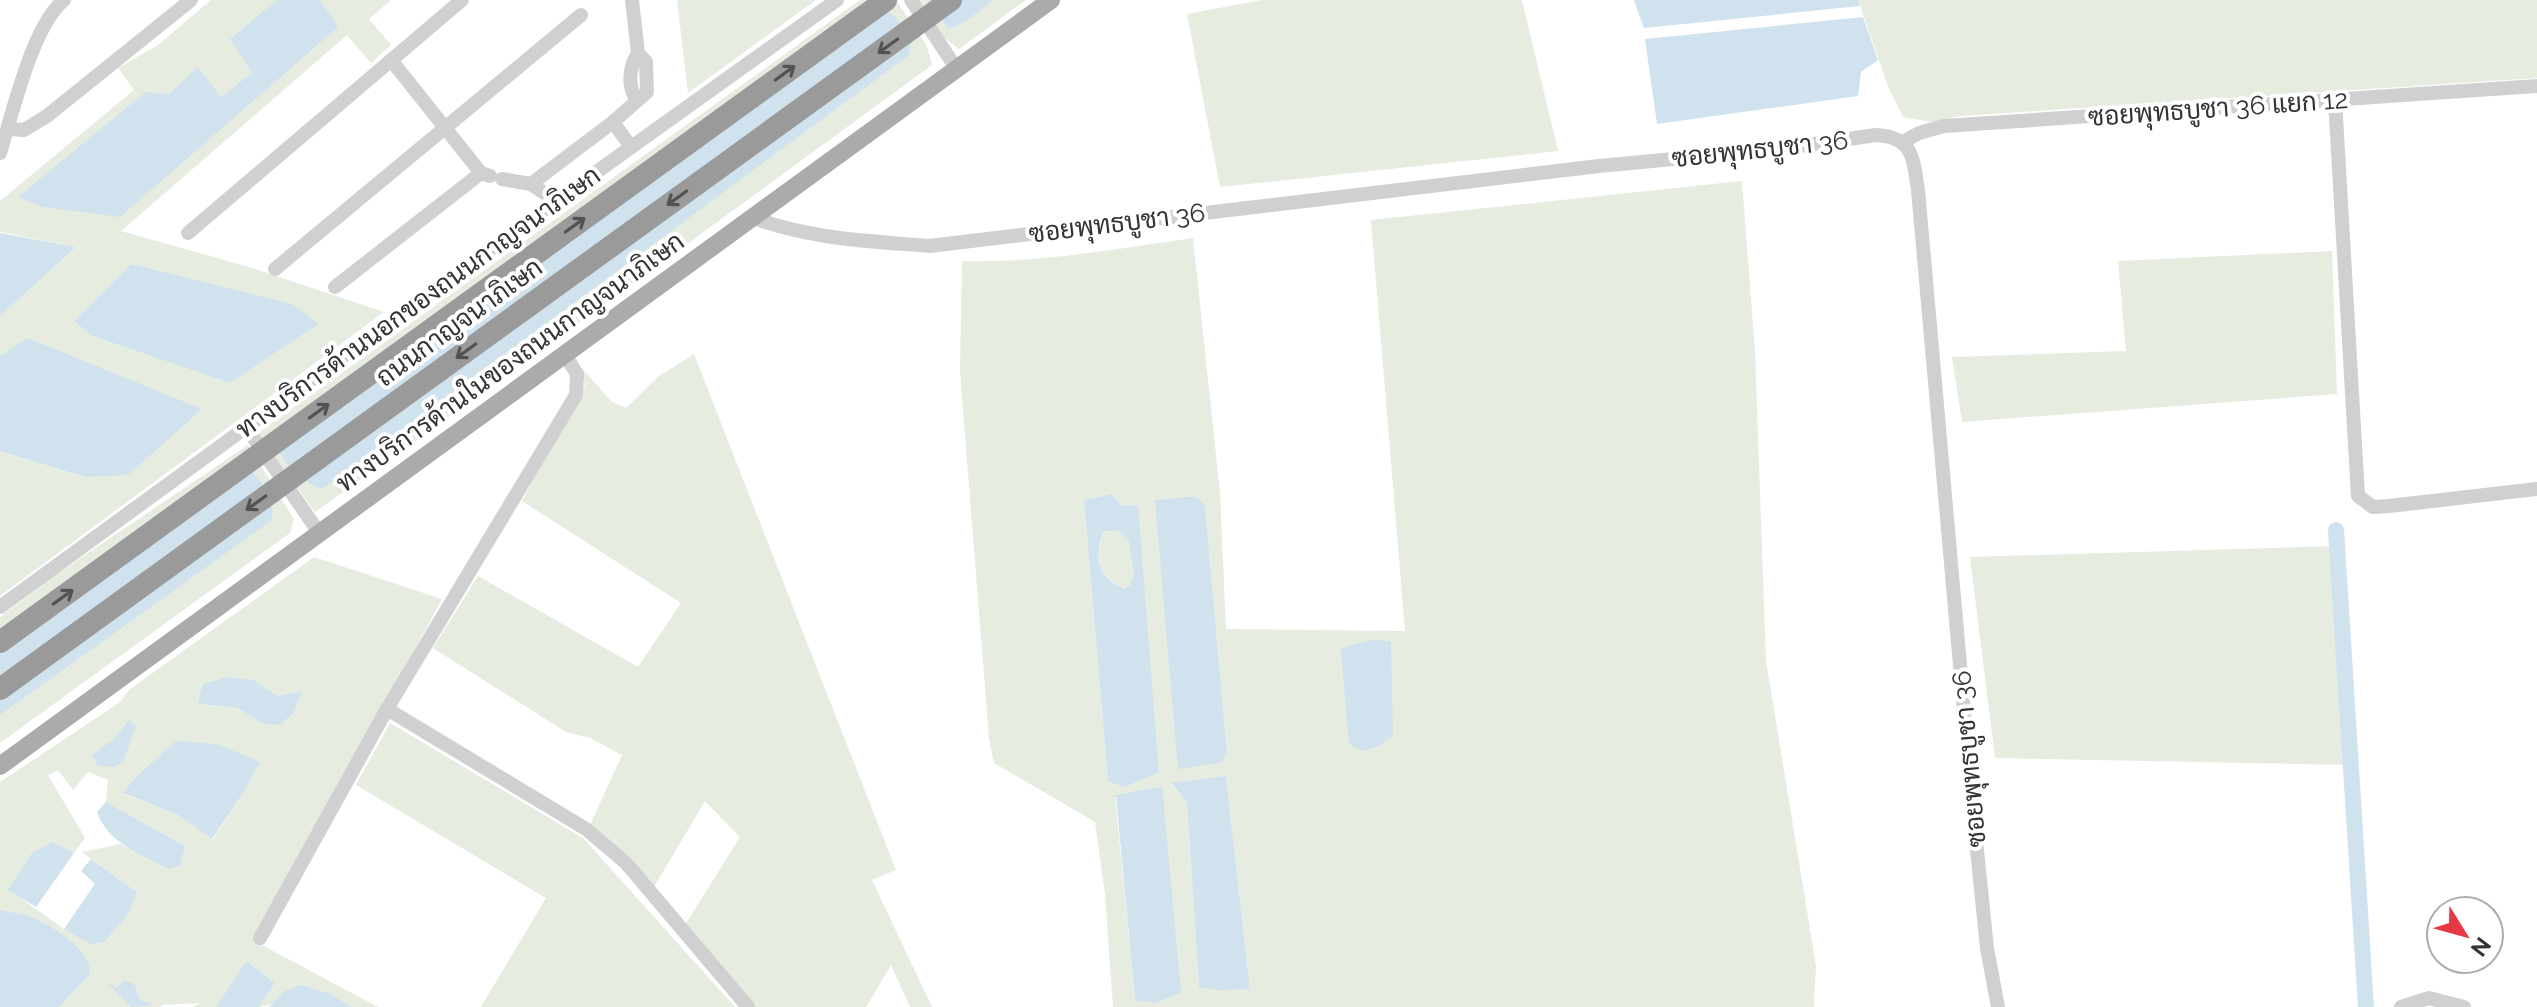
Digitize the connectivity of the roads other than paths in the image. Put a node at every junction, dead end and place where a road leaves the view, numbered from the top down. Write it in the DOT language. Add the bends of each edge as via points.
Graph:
graph roads {
  1 [pos="64,0"];
  2 [pos="191,0"];
  3 [pos="462,0"];
  4 [pos="632,0"];
  5 [pos="837,0"];
  6 [pos="886,0"];
  7 [pos="911,0"];
  8 [pos="951,0"];
  9 [pos="1051,0"];
  10 [pos="581,15"];
  11 [pos="391,60"];
  12 [pos="956,68"];
  13 [pos="2537,86"];
  14 [pos="2335,100"];
  15 [pos="613,122"];
  16 [pos="446,128"];
  17 [pos="8,129"];
  18 [pos="1903,142"];
  19 [pos="631,147"];
  20 [pos="0,153"];
  21 [pos="491,176"];
  22 [pos="531,184"];
  23 [pos="556,201"];
  24 [pos="751,217"];
  25 [pos="188,233"];
  26 [pos="275,269"];
  27 [pos="335,287"];
  28 [pos="565,355"];
  29 [pos="246,427"];
  30 [pos="2537,489"];
  31 [pos="320,534"];
  32 [pos="0,607"];
  33 [pos="0,642"];
  34 [pos="0,689"];
  35 [pos="387,709"];
  36 [pos="0,766"];
  37 [pos="260,938"];
  38 [pos="2409,1005"];
  39 [pos="748,1007"];
  40 [pos="1998,1007"];
  41 [pos="2464,1007"];
  1 -- 17 [label="street" via="38,36"];
  2 -- 17 [label="street" via="47,116 24,130"];
  3 -- 11 [label="street"];
  4 -- 15 [label="street" via="638,53 631,64 631,92 637,100"];
  5 -- 19 [label="street, ทางบริการด้านนอกของถนนกาญจนาภิเษก"];
  33 -- 6 [label="highway, ถนนกาญจนาภิเษก, one-way"];
  7 -- 12 [label="street"];
  8 -- 34 [label="highway, ถนนกาญจนาภิเษก, one-way"];
  9 -- 12 [label="main road, ทางบริการด้านในของถนนกาญจนาภิเษก"];
  10 -- 16 [label="street"];
  11 -- 16 [label="street"];
  11 -- 25 [label="street"];
  12 -- 24 [label="main road, ทางบริการด้านในของถนนกาญจนาภิเษก"];
  13 -- 14 [label="street, ซอยพุทธบูชา 36 แยก 12"];
  14 -- 18 [label="street, ซอยพุทธบูชา 36 แยก 12" via="1944,126"];
  14 -- 30 [label="street" via="2358,496 2373,507"];
  15 -- 19 [label="street"];
  15 -- 22 [label="street"];
  16 -- 21 [label="street"];
  16 -- 26 [label="street"];
  17 -- 20 [label="street"];
  18 -- 24 [label="street, ซอยพุทธบูชา 36" via="1876,135 929,246 836,239"];
  18 -- 40 [label="street, ซอยพุทธบูชา 36" via="1912,153 1918,190 1972,801"];
  19 -- 23 [label="street, ทางบริการด้านนอกของถนนกาญจนาภิเษก"];
  21 -- 22 [label="street"];
  21 -- 27 [label="street"];
  22 -- 23 [label="street"];
  23 -- 29 [label="street, ทางบริการด้านนอกของถนนกาญจนาภิเษก"];
  24 -- 28 [label="main road, ทางบริการด้านในของถนนกาญจนาภิเษก"];
  28 -- 31 [label="main road, ทางบริการด้านในของถนนกาญจนาภิเษก"];
  28 -- 35 [label="street" via="577,374 576,395"];
  29 -- 31 [label="street"];
  29 -- 32 [label="street, ทางบริการด้านนอกของถนนกาญจนาภิเษก"];
  31 -- 36 [label="main road, ทางบริการด้านในของถนนกาญจนาภิเษก"];
  35 -- 37 [label="street"];
  35 -- 39 [label="street" via="606,843"];
  38 -- 41 [label="street" via="2429,998"];
}
